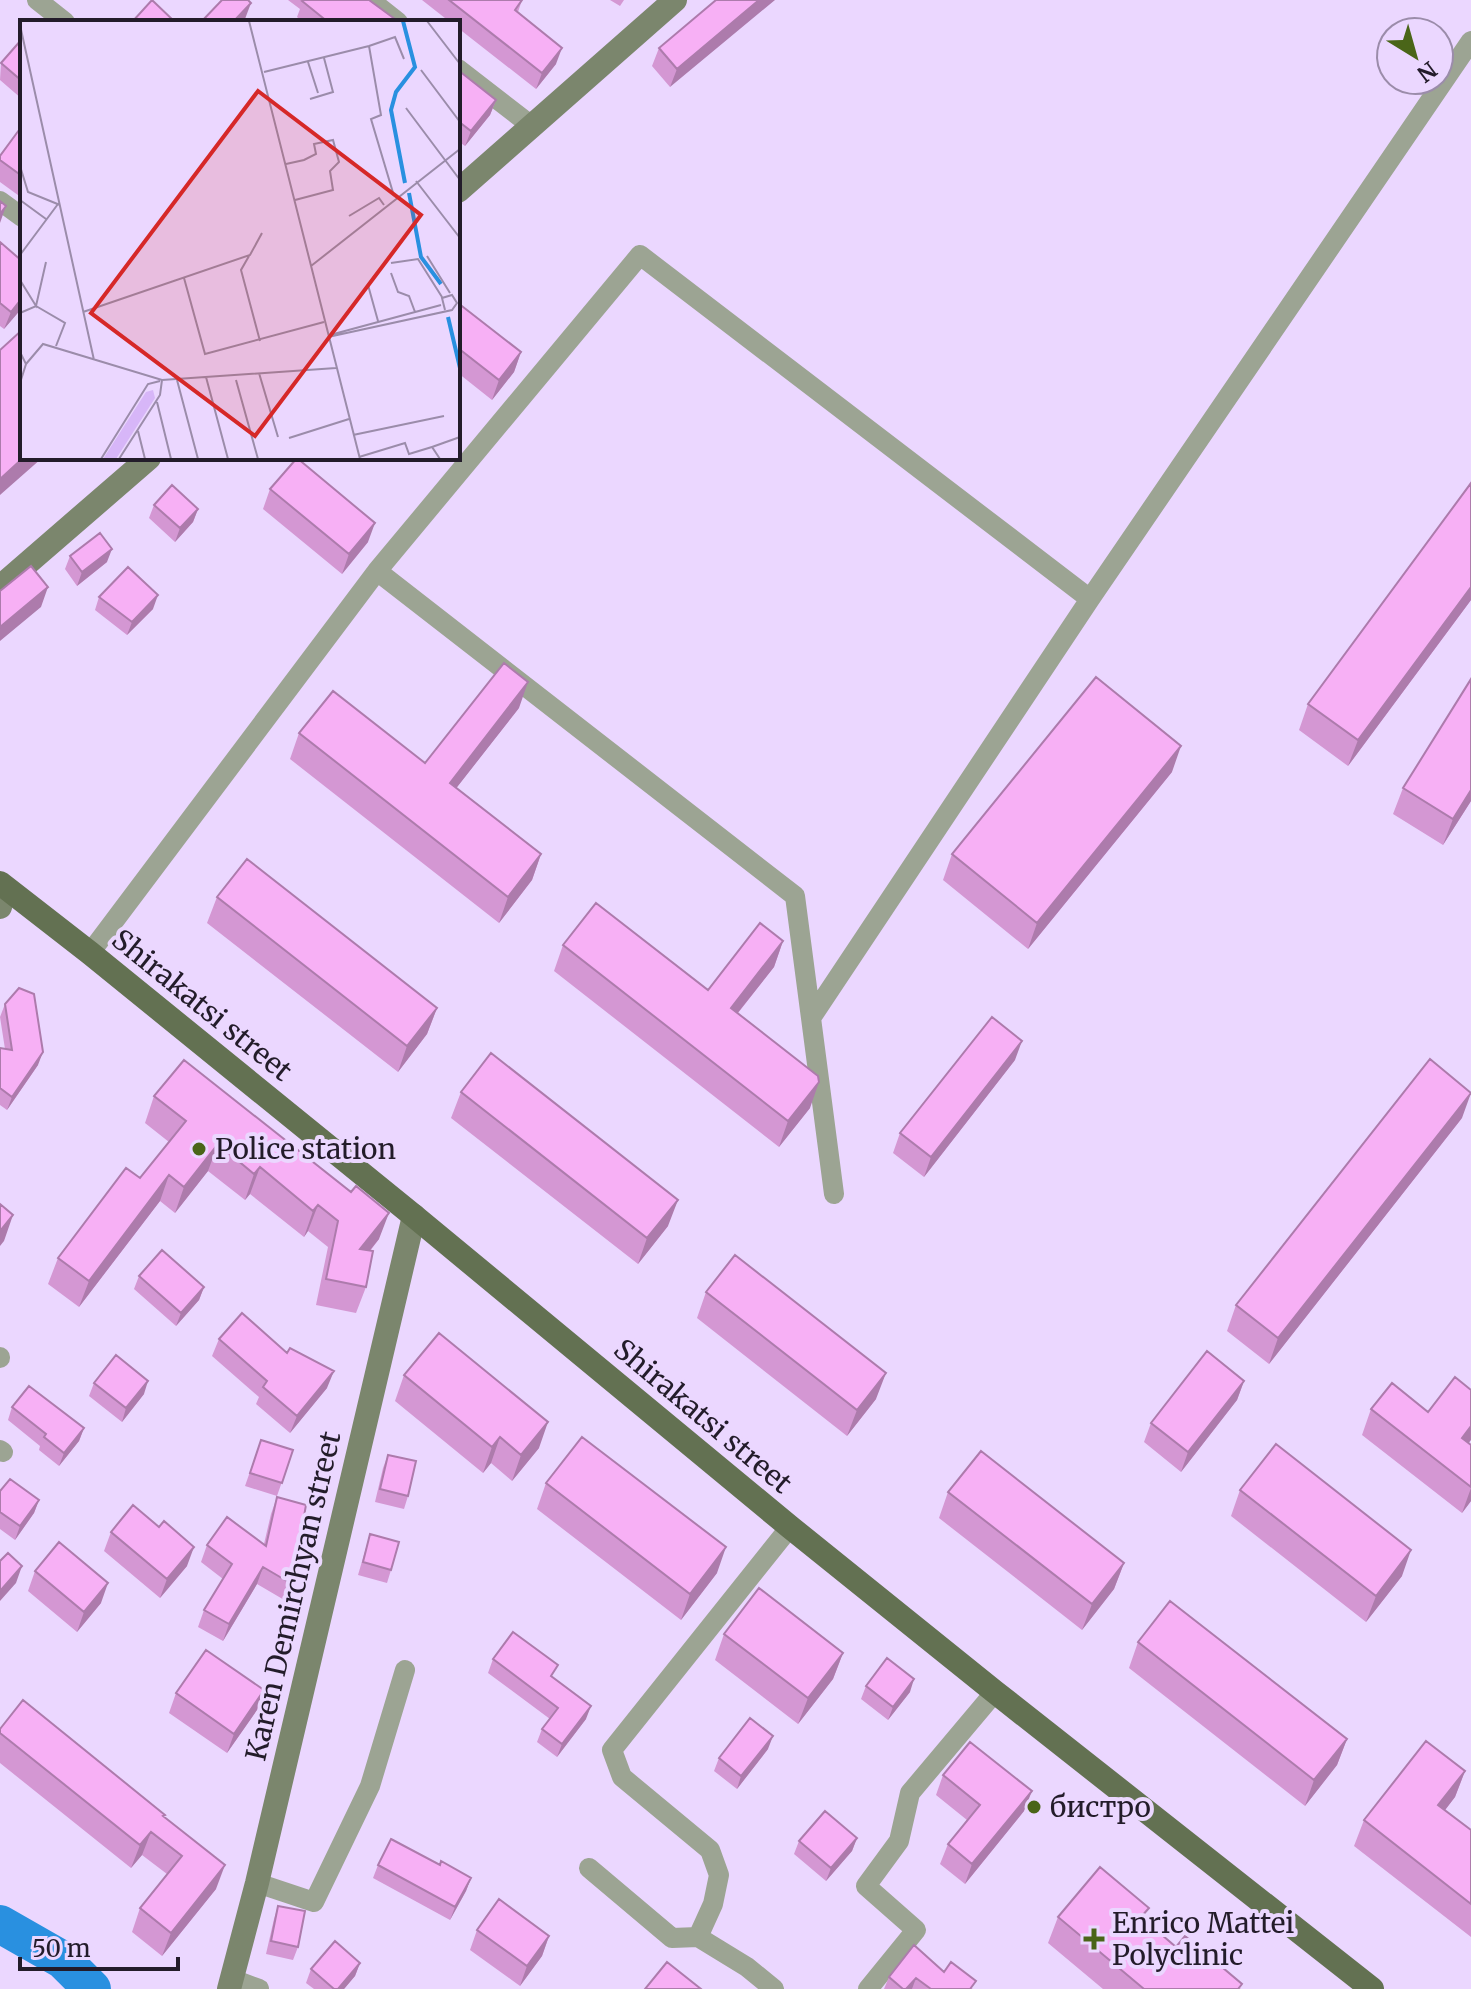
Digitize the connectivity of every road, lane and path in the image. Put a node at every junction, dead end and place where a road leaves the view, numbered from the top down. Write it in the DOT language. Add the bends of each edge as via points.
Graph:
graph roads {
  1 [pos="37,0"];
  2 [pos="370,0"];
  3 [pos="675,0"];
  4 [pos="62,20"];
  5 [pos="395,20"];
  6 [pos="1471,41"];
  7 [pos="460,71"];
  8 [pos="533,127"];
  9 [pos="460,189"];
  10 [pos="0,201"];
  11 [pos="20,216"];
  12 [pos="147,460"];
  13 [pos="377,571"];
  14 [pos="0,587"];
  15 [pos="1090,599"];
  16 [pos="1,892"];
  17 [pos="90,953"];
  18 [pos="811,1018"];
  19 [pos="834,1194"];
  20 [pos="414,1216"];
  21 [pos="790,1527"];
  22 [pos="405,1670"];
  23 [pos="995,1692"];
  24 [pos="589,1868"];
  25 [pos="257,1883"];
  26 [pos="698,1937"];
  27 [pos="230,1984"];
  28 [pos="259,1989"];
  29 [pos="774,1989"];
  30 [pos="868,1989"];
  31 [pos="1372,1989"];
  1 -- 4 [label="street"];
  2 -- 5 [label="street"];
  3 -- 8 [label="street"];
  6 -- 15 [label="street"];
  7 -- 8 [label="street"];
  8 -- 9 [label="street"];
  10 -- 11 [label="street"];
  12 -- 14 [label="street"];
  13 -- 15 [label="street" via="640,255"];
  13 -- 17 [label="street"];
  13 -- 18 [label="street" via="795,896"];
  15 -- 18 [label="street"];
  16 -- 17 [label="main road, Shirakatsi street"];
  17 -- 20 [label="main road, Shirakatsi street"];
  18 -- 19 [label="street"];
  20 -- 21 [label="main road, Shirakatsi street"];
  20 -- 25 [label="street, Karen Demirchyan street"];
  21 -- 23 [label="main road, Shirakatsi street"];
  21 -- 26 [label="street" via="612,1750 622,1777 710,1850 719,1875"];
  22 -- 25 [label="street" via="370,1786 314,1902"];
  23 -- 30 [label="street" via="910,1793 899,1841 866,1886 916,1930"];
  23 -- 31 [label="main road, Shirakatsi street"];
  24 -- 26 [label="street" via="672,1938"];
  25 -- 27 [label="street, Karen Demirchyan street"];
  26 -- 29 [label="street"];
  27 -- 28 [label="street"];
}
